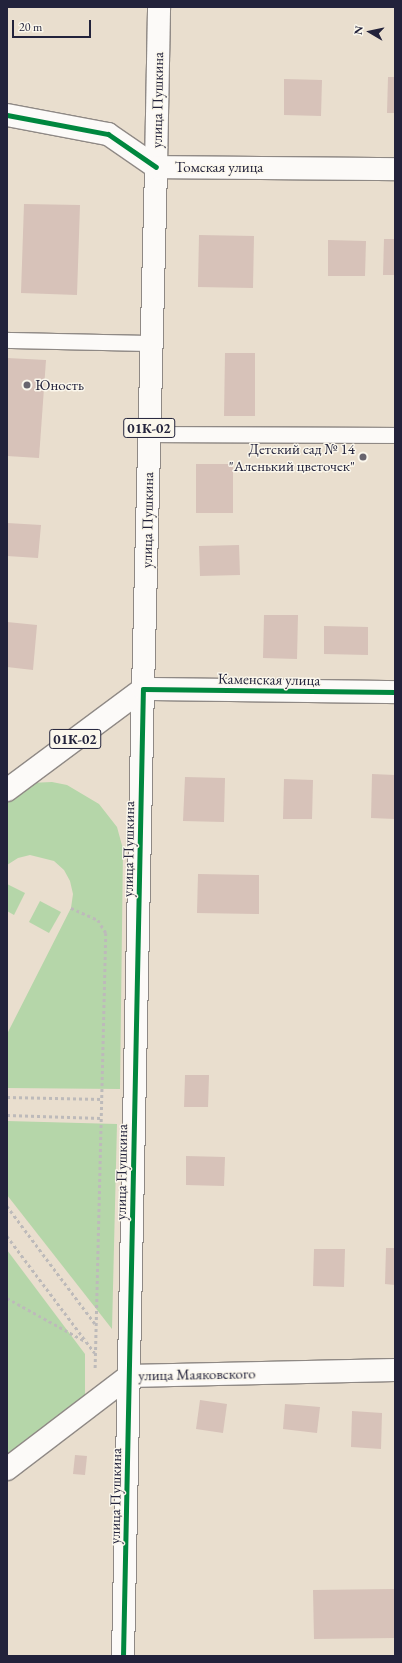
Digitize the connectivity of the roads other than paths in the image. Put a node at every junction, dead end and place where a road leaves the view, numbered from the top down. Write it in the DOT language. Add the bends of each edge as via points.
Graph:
graph roads {
  1 [pos="159,7"];
  2 [pos="7,115"];
  3 [pos="156,167"];
  4 [pos="395,169"];
  5 [pos="7,340"];
  6 [pos="152,343"];
  7 [pos="149,434"];
  8 [pos="395,435"];
  9 [pos="143,689"];
  10 [pos="395,692"];
  11 [pos="7,790"];
  12 [pos="395,1370"];
  13 [pos="129,1376"];
  14 [pos="7,1468"];
  15 [pos="123,1656"];
  1 -- 3 [label="street, улица Пушкина"];
  2 -- 3 [label="street, Томская улица" via="108,134"];
  3 -- 4 [label="street, Томская улица"];
  3 -- 6 [label="street, улица Пушкина / 01К-02"];
  5 -- 6 [label="lane"];
  6 -- 7 [label="street, улица Пушкина / 01К-02"];
  7 -- 8 [label="lane"];
  7 -- 9 [label="street, улица Пушкина / 01К-02"];
  9 -- 10 [label="street, Каменская улица"];
  9 -- 11 [label="street, 01К-02"];
  9 -- 13 [label="street, улица Пушкина"];
  12 -- 13 [label="street, улица Маяковского"];
  13 -- 14 [label="street, улица Маяковского"];
  13 -- 15 [label="street, улица Пушкина"];
}
